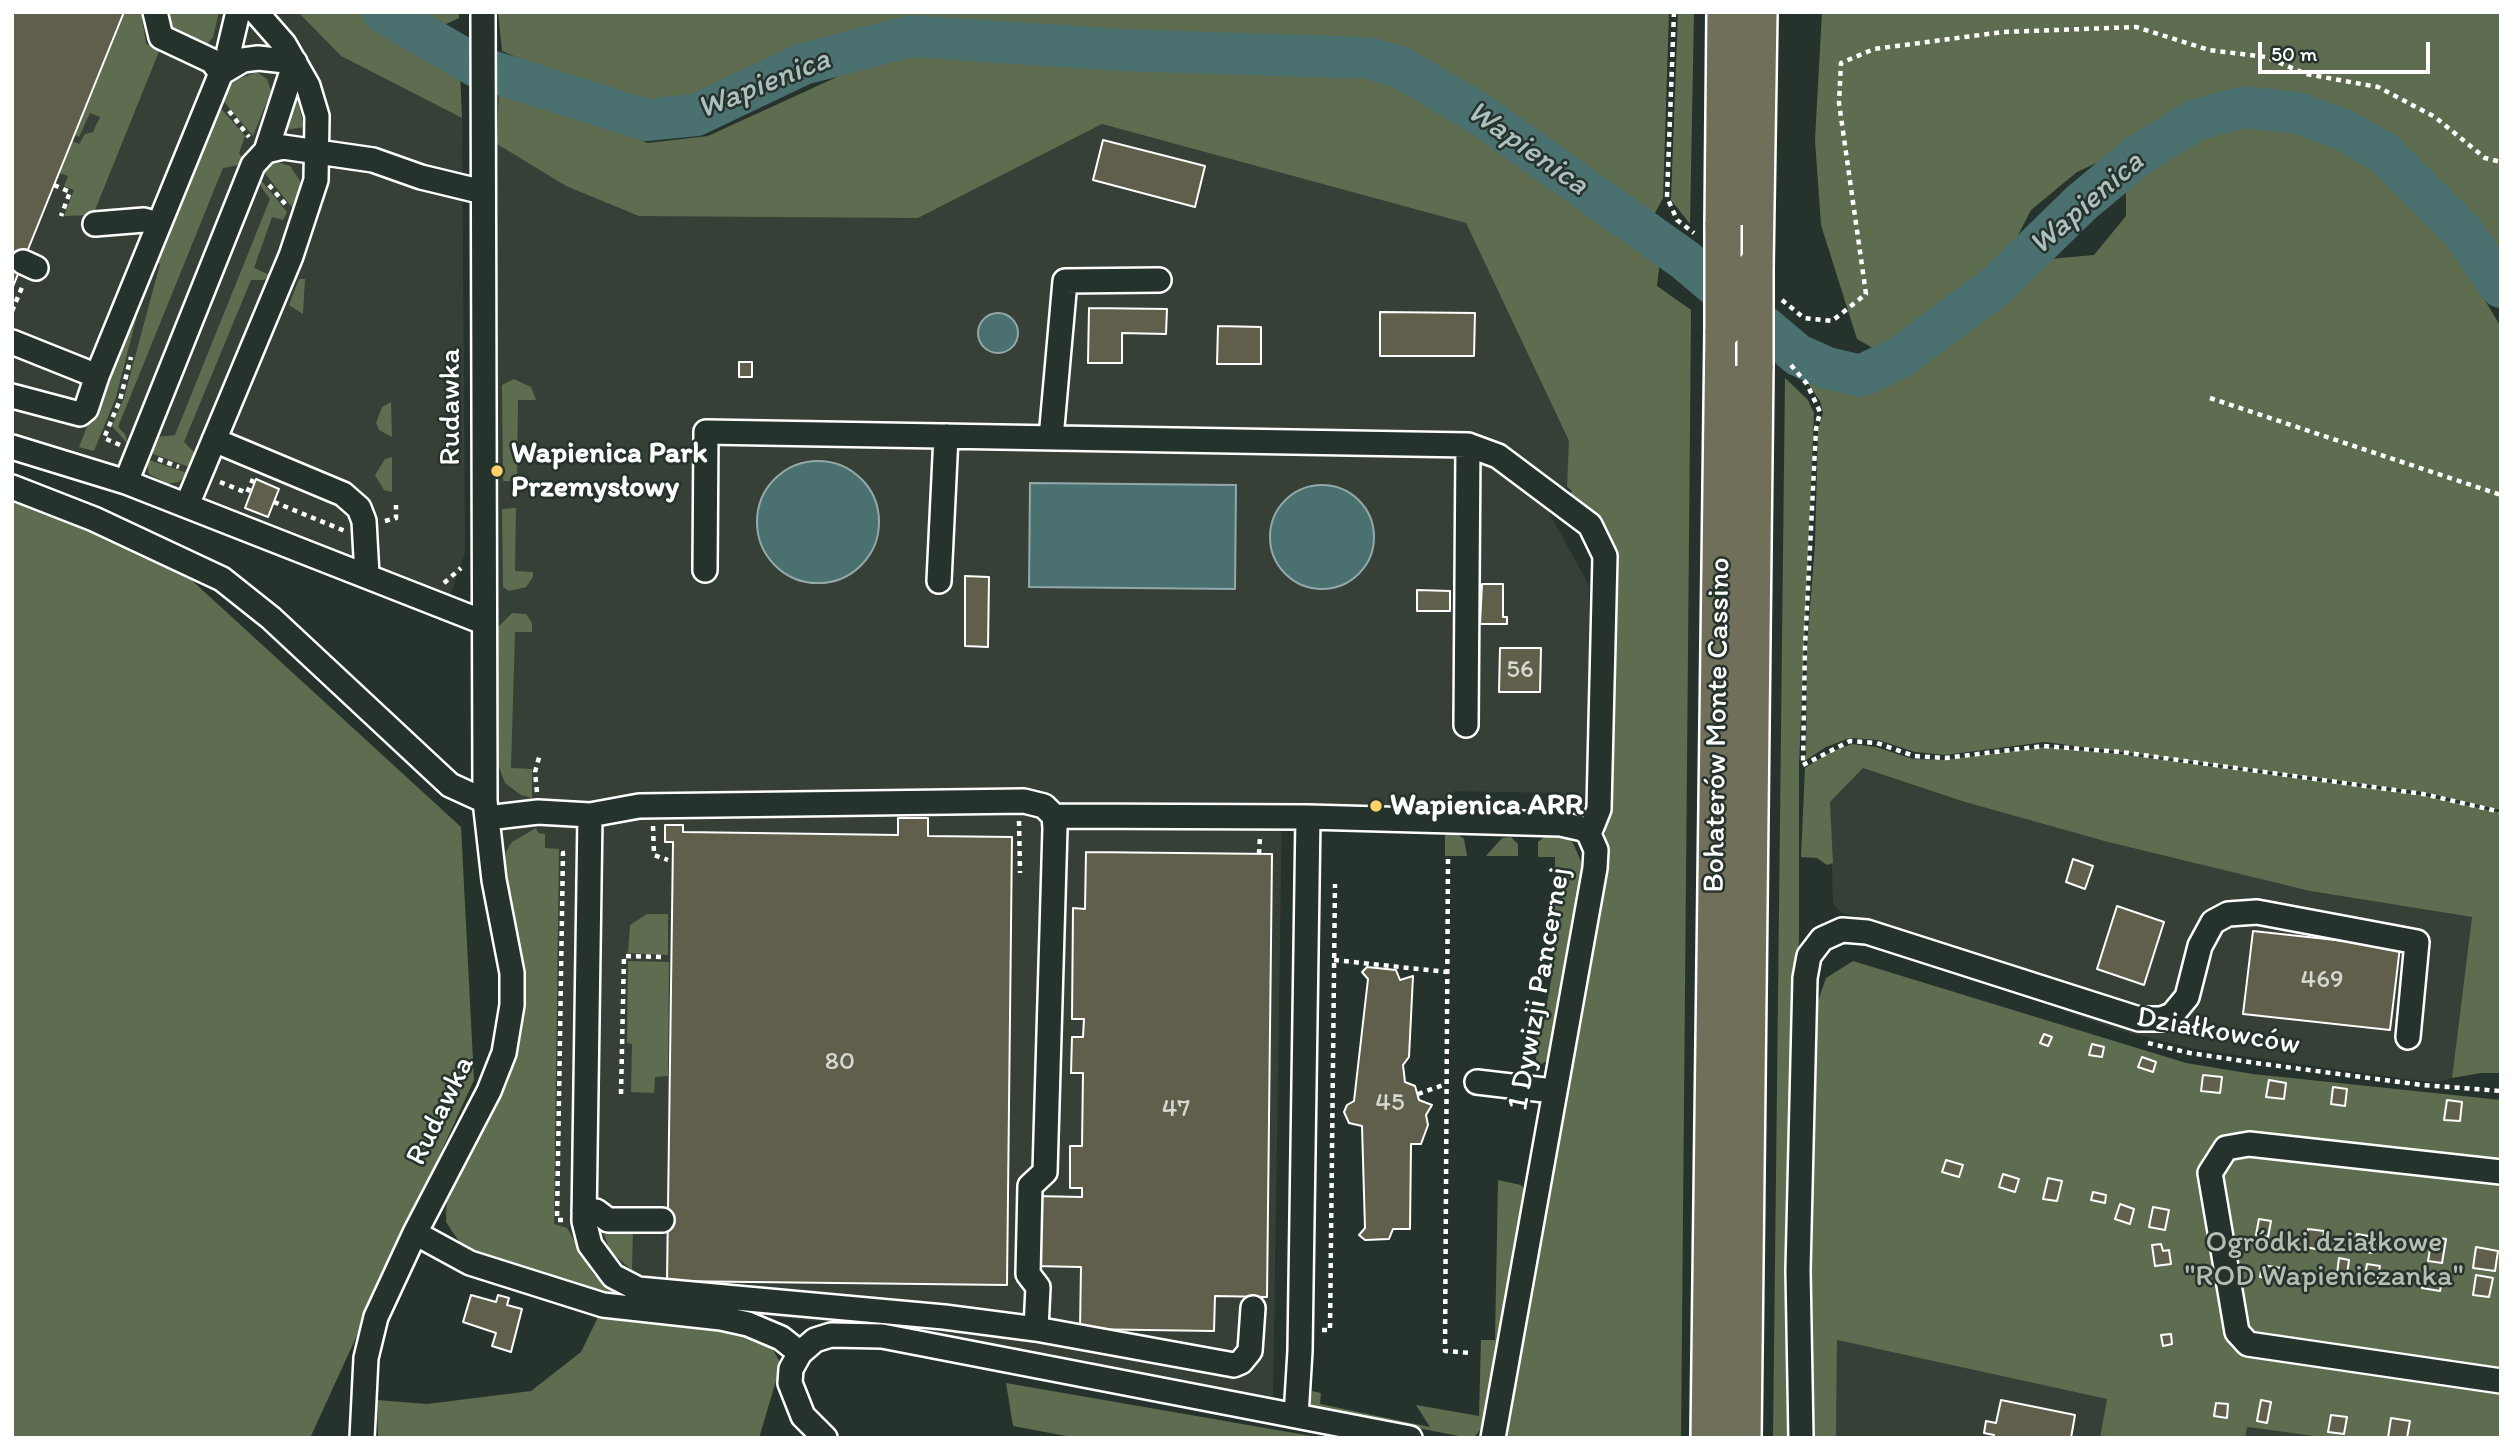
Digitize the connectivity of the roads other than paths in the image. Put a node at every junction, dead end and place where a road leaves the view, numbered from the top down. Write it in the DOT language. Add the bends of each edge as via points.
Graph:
graph roads {
  1 [pos="155,12"];
  2 [pos="238,12"];
  3 [pos="256,12"];
  4 [pos="483,12"];
  5 [pos="1759,12"];
  6 [pos="1768,12"];
  7 [pos="1724,16"];
  8 [pos="295,62"];
  9 [pos="225,69"];
  10 [pos="1758,96"];
  11 [pos="266,151"];
  12 [pos="318,154"];
  13 [pos="483,192"];
  14 [pos="94,224"];
  15 [pos="158,224"];
  16 [pos="1158,280"];
  17 [pos="12,342"];
  18 [pos="97,376"];
  19 [pos="12,396"];
  20 [pos="946,436"];
  21 [pos="1051,438"];
  22 [pos="214,440"];
  23 [pos="1468,444"];
  24 [pos="12,447"];
  25 [pos="126,482"];
  26 [pos="12,487"];
  27 [pos="187,505"];
  28 [pos="705,570"];
  29 [pos="367,575"];
  30 [pos="939,581"];
  31 [pos="483,622"];
  32 [pos="1466,725"];
  33 [pos="486,809"];
  34 [pos="585,815"];
  35 [pos="1054,816"];
  36 [pos="1308,817"];
  37 [pos="1589,834"];
  38 [pos="2408,1037"];
  39 [pos="1477,1082"];
  40 [pos="1553,1091"];
  41 [pos="2501,1172"];
  42 [pos="584,1216"];
  43 [pos="662,1220"];
  44 [pos="415,1233"];
  45 [pos="1253,1308"];
  46 [pos="1036,1329"];
  47 [pos="800,1353"];
  48 [pos="2501,1381"];
  49 [pos="1296,1416"];
  50 [pos="362,1438"];
  51 [pos="825,1438"];
  52 [pos="1410,1438"];
  53 [pos="1493,1438"];
  54 [pos="1709,1438"];
  55 [pos="1743,1438"];
  56 [pos="1801,1438"];
  1 -- 9 [label="street" via="161,37"];
  2 -- 9 [label="street"];
  3 -- 8 [label="street"];
  4 -- 13 [label="street, Rudawka"];
  5 -- 10 [label="highway, Bohaterów Monte Cassino"];
  6 -- 10 [label="highway"];
  7 -- 54 [label="highway, Bohaterów Monte Cassino, bridge"];
  8 -- 9 [label="street" via="258,58"];
  8 -- 11 [label="street"];
  8 -- 12 [label="street" via="317,117"];
  9 -- 15 [label="street"];
  10 -- 55 [label="highway, Bohaterów Monte Cassino, bridge"];
  11 -- 12 [label="street" via="283,147"];
  11 -- 25 [label="street" via="253,165"];
  12 -- 13 [label="street" via="373,160"];
  12 -- 22 [label="street" via="316,180 291,256"];
  13 -- 31 [label="street, Rudawka"];
  14 -- 15 [label="street" via="144,220"];
  15 -- 18 [label="street"];
  16 -- 21 [label="street" via="1065,281"];
  17 -- 18 [label="street"];
  18 -- 19 [label="street" via="80,414"];
  20 -- 21 [label="street"];
  20 -- 28 [label="street" via="706,432"];
  20 -- 30 [label="street"];
  21 -- 23 [label="street"];
  22 -- 27 [label="street"];
  22 -- 29 [label="street" via="343,494 359,508 367,536"];
  23 -- 32 [label="street"];
  23 -- 37 [label="street" via="1498,456 1590,525 1605,556 1599,808"];
  24 -- 25 [label="street"];
  25 -- 27 [label="street"];
  26 -- 33 [label="street" via="94,519 222,579 271,618 450,785"];
  27 -- 29 [label="street"];
  29 -- 31 [label="street"];
  31 -- 33 [label="street, Rudawka"];
  33 -- 34 [label="street"];
  33 -- 44 [label="street, Rudawka" via="512,973 512,1005 503,1053 489,1091"];
  34 -- 35 [label="street" via="653,806 1024,801 1044,806"];
  34 -- 42 [label="street"];
  35 -- 36 [label="street, 1 Dywizji Pancernej"];
  35 -- 46 [label="street" via="1045,1172 1030,1186 1028,1274 1038,1287"];
  36 -- 37 [label="street, 1 Dywizji Pancernej" via="1561,824"];
  36 -- 49 [label="street"];
  37 -- 40 [label="street, 1 Dywizji Pancernej" via="1596,850 1595,868"];
  38 -- 56 [label="street" via="2417,942 2257,912 2228,915 2213,922 2200,946 2187,997 2172,1015 2161,1019 2139,1019 1867,932 1842,930 1822,939 1810,956 1805,978 1798,1270"];
  39 -- 40 [label="street"];
  40 -- 53 [label="street, 1 Dywizji Pancernej"];
  41 -- 48 [label="street" via="2249,1144 2226,1148 2210,1173 2237,1332 2248,1345"];
  42 -- 43 [label="street" via="596,1211 608,1220"];
  42 -- 46 [label="street" via="590,1245 599,1260 613,1276 638,1289"];
  44 -- 47 [label="street" via="470,1263 603,1305 734,1321 781,1338"];
  44 -- 50 [label="street, Rudawka" via="366,1358"];
  45 -- 46 [label="street" via="1250,1350 1234,1365"];
  47 -- 49 [label="street" via="814,1340 831,1335 882,1336"];
  47 -- 51 [label="street" via="790,1383 803,1416"];
  49 -- 52 [label="street"];
}
